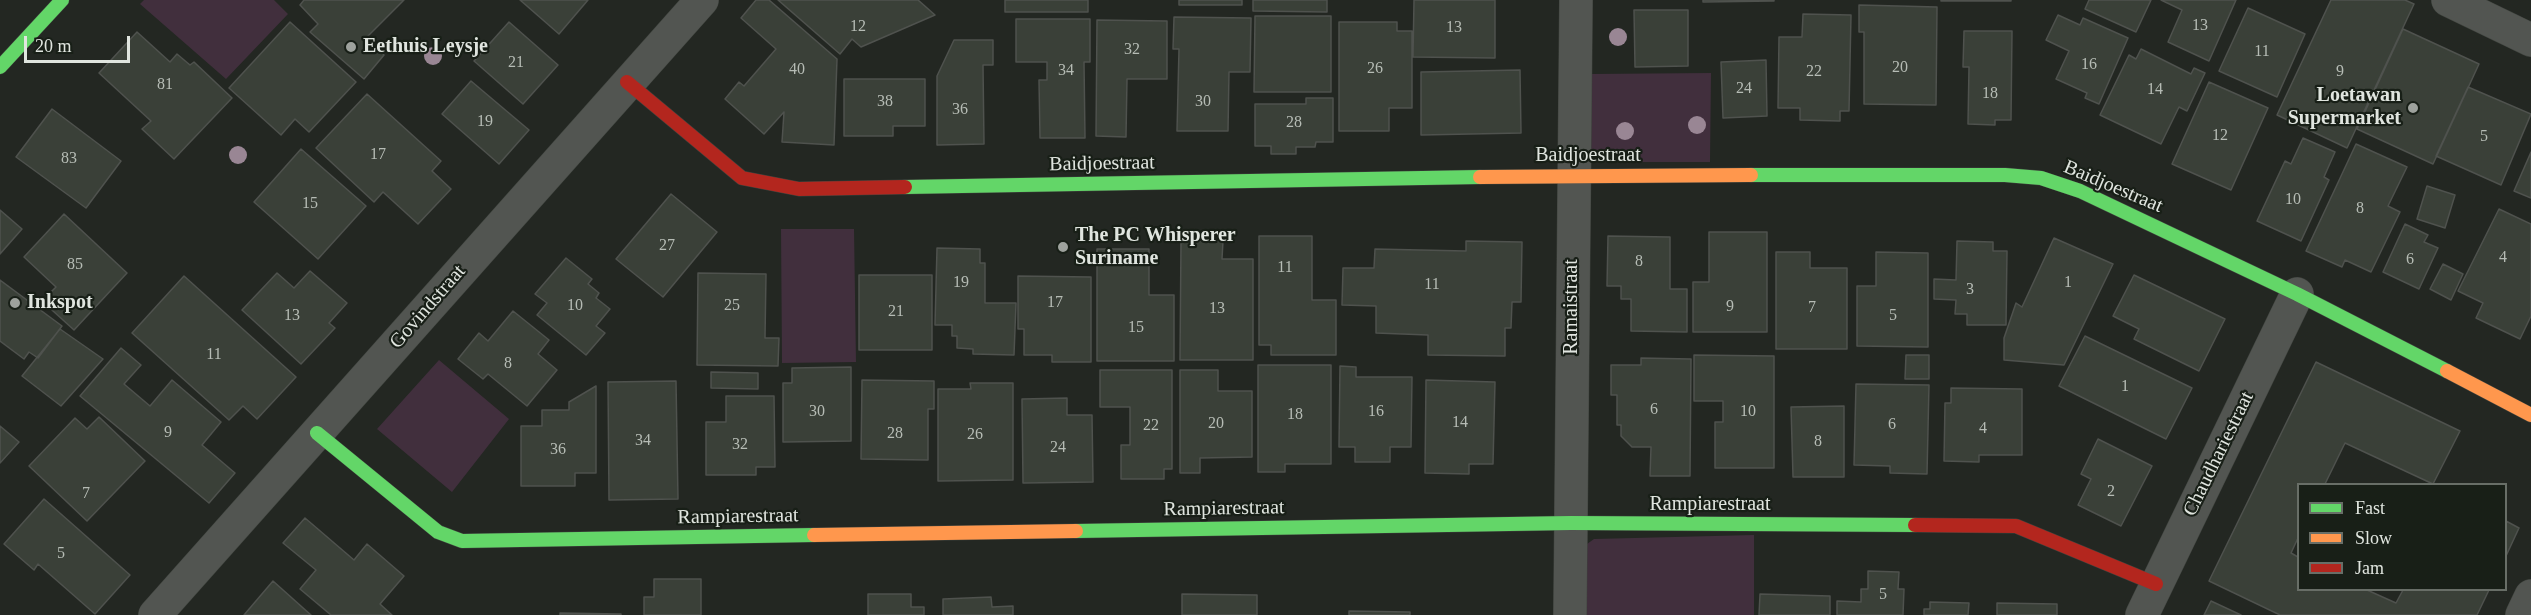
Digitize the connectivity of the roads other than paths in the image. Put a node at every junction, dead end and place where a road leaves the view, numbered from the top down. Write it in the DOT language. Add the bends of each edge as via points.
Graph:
graph roads {
  1 [pos="63,0"];
  2 [pos="702,0"];
  3 [pos="1576,0"];
  4 [pos="2448,0"];
  5 [pos="2531,40"];
  6 [pos="0,67"];
  7 [pos="627,82"];
  8 [pos="1573,175"];
  9 [pos="2297,294"];
  10 [pos="2531,415"];
  11 [pos="317,433"];
  12 [pos="1571,523"];
  13 [pos="2156,584"];
  14 [pos="2531,596"];
  15 [pos="155,615"];
  16 [pos="1570,615"];
  17 [pos="2142,615"];
  18 [pos="2522,615"];
  1 -- 6 [label="street"];
  2 -- 7 [label="street, Govindstraat"];
  3 -- 8 [label="street, Ramaistraat"];
  4 -- 5 [label="street"];
  7 -- 8 [label="street, Baidjoestraat" via="742,178 799,189"];
  7 -- 11 [label="street, Govindstraat"];
  8 -- 9 [label="street, Baidjoestraat" via="2041,178 2080,190"];
  8 -- 12 [label="street, Ramaistraat"];
  9 -- 10 [label="street, Baidjoestraat"];
  9 -- 13 [label="street, Chaudhariestraat"];
  11 -- 12 [label="street, Rampiarestraat" via="438,531 462,541"];
  11 -- 15 [label="street, Govindstraat"];
  12 -- 13 [label="street, Rampiarestraat" via="2016,526"];
  12 -- 16 [label="street, Ramaistraat"];
  13 -- 17 [label="street, Chaudhariestraat"];
  14 -- 18 [label="street"];
}
